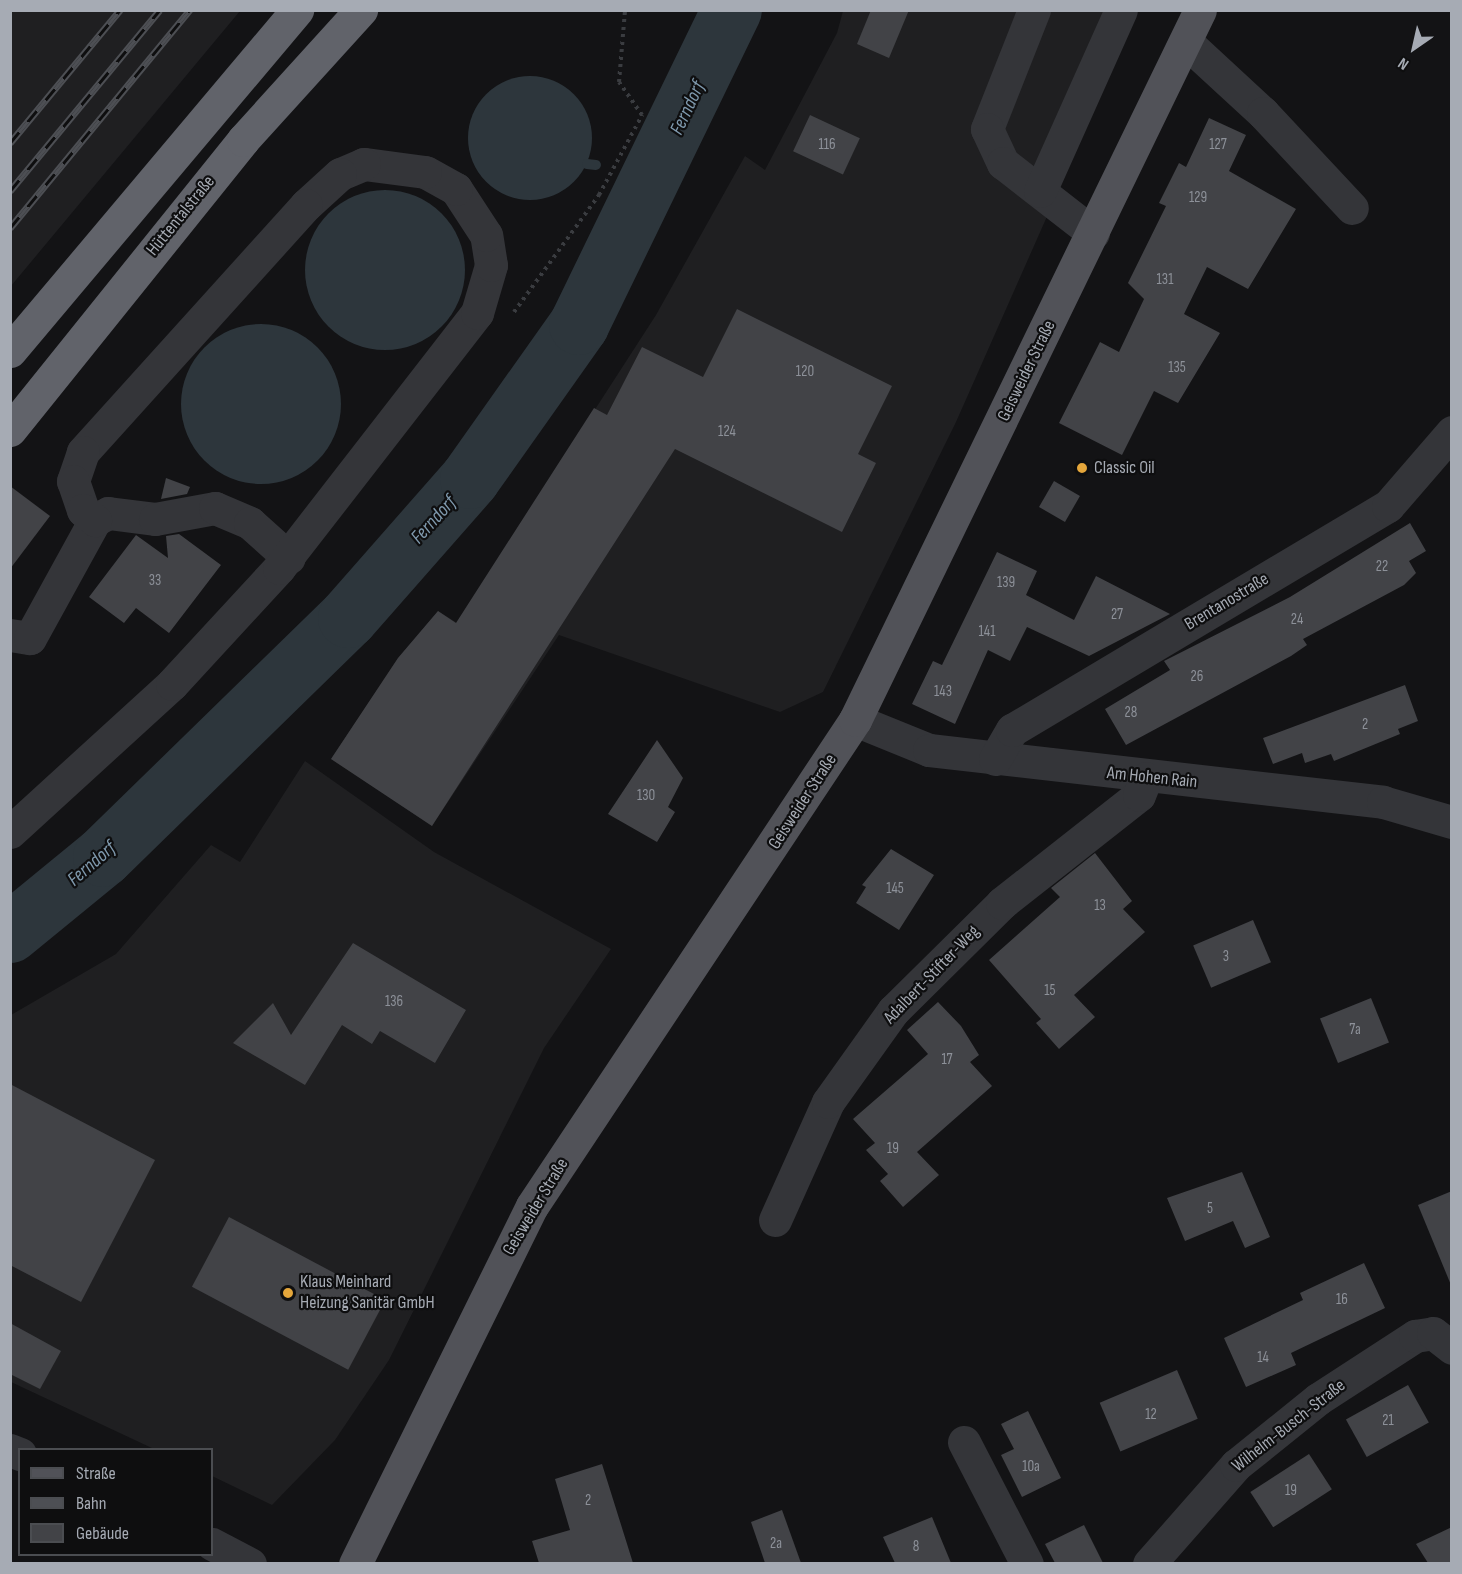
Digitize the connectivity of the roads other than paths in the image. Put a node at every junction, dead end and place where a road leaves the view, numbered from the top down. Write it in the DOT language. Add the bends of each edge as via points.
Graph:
graph roads {
  1 [pos="297,10"];
  2 [pos="361,10"];
  3 [pos="1034,10"];
  4 [pos="1121,10"];
  5 [pos="1200,10"];
  6 [pos="1186,42"];
  7 [pos="1040,191"];
  8 [pos="1352,208"];
  9 [pos="1093,234"];
  10 [pos="10,351"];
  11 [pos="10,430"];
  12 [pos="1452,432"];
  13 [pos="95,520"];
  14 [pos="289,558"];
  15 [pos="10,634"];
  16 [pos="855,720"];
  17 [pos="995,759"];
  18 [pos="1146,778"];
  19 [pos="1452,822"];
  20 [pos="10,832"];
  21 [pos="775,1220"];
  22 [pos="1452,1348"];
  23 [pos="964,1442"];
  24 [pos="213,1544"];
  25 [pos="250,1563"];
  26 [pos="355,1563"];
  27 [pos="1027,1563"];
  28 [pos="1149,1563"];
  1 -- 10 [label="highway"];
  2 -- 11 [label="highway, Hüttentalstraße" via="243,140"];
  3 -- 7 [label="street" via="987,129 1003,163"];
  4 -- 7 [label="street"];
  5 -- 6 [label="main road, Geisweider Straße"];
  6 -- 8 [label="street" via="1263,113"];
  6 -- 9 [label="main road, Geisweider Straße"];
  7 -- 9 [label="street"];
  9 -- 16 [label="main road, Geisweider Straße"];
  12 -- 17 [label="street, Brentanostraße" via="1388,506 1012,730"];
  13 -- 14 [label="street" via="122,511 155,519 215,508 250,523"];
  13 -- 14 [label="street" via="83,510 73,482 83,452 306,205 340,174 364,164 425,172 456,189 474,210 491,265 488,288 477,313"];
  13 -- 15 [label="street" via="30,638"];
  14 -- 20 [label="street" via="172,684"];
  16 -- 17 [label="street, Am Hohen Rain" via="929,750"];
  16 -- 26 [label="main road, Geisweider Straße" via="532,1206"];
  17 -- 18 [label="street, Am Hohen Rain"];
  18 -- 19 [label="street, Am Hohen Rain" via="1383,802"];
  18 -- 21 [label="street, Adalbert-Stifter-Weg" via="1139,795 1002,903 893,1011 828,1102"];
  22 -- 28 [label="street, Wilhelm-Busch-Straße" via="1433,1333 1415,1336 1318,1399 1236,1465"];
  23 -- 27 [label="street"];
  24 -- 25 [label="street"];
}
